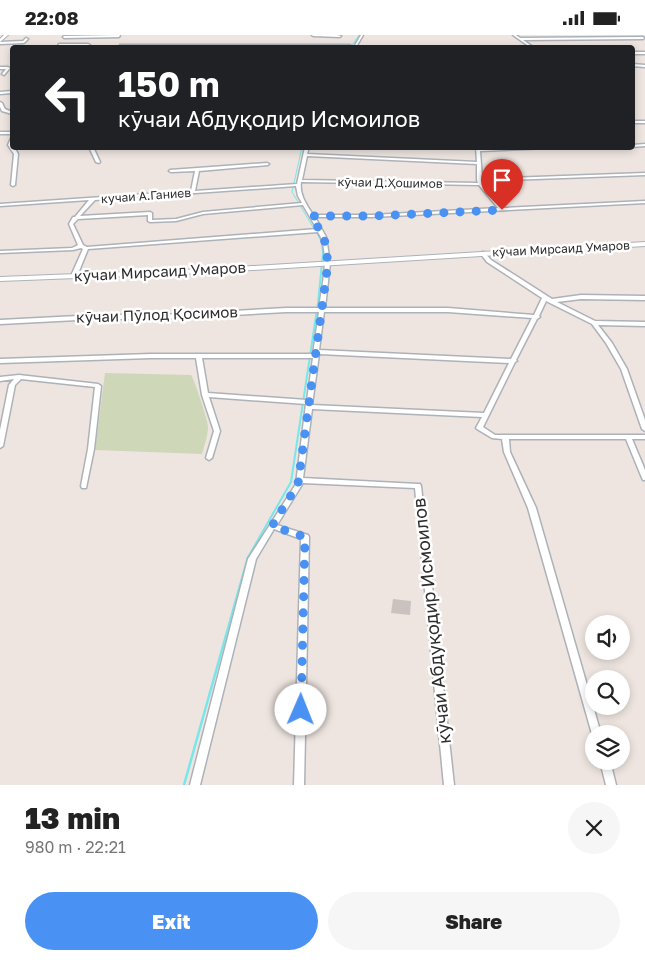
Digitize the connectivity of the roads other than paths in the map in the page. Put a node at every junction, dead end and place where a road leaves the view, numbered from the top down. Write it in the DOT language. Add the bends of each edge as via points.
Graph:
graph roads {
  1 [pos="6,35"];
  2 [pos="119,35"];
  3 [pos="312,35"];
  4 [pos="340,35"];
  5 [pos="514,35"];
  6 [pos="639,35"];
  7 [pos="64,36"];
  8 [pos="601,37"];
  9 [pos="644,38"];
  10 [pos="520,39"];
  11 [pos="0,42"];
  12 [pos="22,45"];
  13 [pos="528,45"];
  14 [pos="0,68"];
  15 [pos="8,68"];
  16 [pos="4,74"];
  17 [pos="0,103"];
  18 [pos="10,112"];
  19 [pos="13,150"];
  20 [pos="92,150"];
  21 [pos="306,150"];
  22 [pos="478,150"];
  23 [pos="305,155"];
  24 [pos="98,162"];
  25 [pos="478,163"];
  26 [pos="267,165"];
  27 [pos="197,170"];
  28 [pos="171,171"];
  29 [pos="645,174"];
  30 [pos="480,182"];
  31 [pos="296,184"];
  32 [pos="13,185"];
  33 [pos="193,192"];
  34 [pos="93,199"];
  35 [pos="645,202"];
  36 [pos="301,204"];
  37 [pos="0,205"];
  38 [pos="502,210"];
  39 [pos="311,216"];
  40 [pos="75,218"];
  41 [pos="317,230"];
  42 [pos="645,244"];
  43 [pos="83,247"];
  44 [pos="0,252"];
  45 [pos="482,253"];
  46 [pos="324,263"];
  47 [pos="74,276"];
  48 [pos="0,279"];
  49 [pos="645,298"];
  50 [pos="547,300"];
  51 [pos="318,310"];
  52 [pos="537,317"];
  53 [pos="0,322"];
  54 [pos="594,323"];
  55 [pos="645,324"];
  56 [pos="313,355"];
  57 [pos="199,356"];
  58 [pos="0,361"];
  59 [pos="514,361"];
  60 [pos="19,377"];
  61 [pos="0,379"];
  62 [pos="204,395"];
  63 [pos="309,405"];
  64 [pos="486,415"];
  65 [pos="645,429"];
  66 [pos="505,437"];
  67 [pos="628,437"];
  68 [pos="645,437"];
  69 [pos="0,446"];
  70 [pos="209,459"];
  71 [pos="645,478"];
  72 [pos="299,480"];
  73 [pos="84,485"];
  74 [pos="272,526"];
  75 [pos="594,725"];
  76 [pos="607,770"];
  77 [pos="195,785"];
  78 [pos="299,785"];
  79 [pos="449,785"];
  80 [pos="611,785"];
  1 -- 11 [label="street"];
  2 -- 7 [label="street"];
  3 -- 4 [label="street"];
  5 -- 10 [label="street"];
  6 -- 9 [label="street"];
  8 -- 9 [label="street"];
  8 -- 10 [label="street"];
  10 -- 13 [label="street"];
  11 -- 12 [label="street" via="25,41"];
  14 -- 15 [label="street"];
  15 -- 16 [label="street"];
  17 -- 18 [label="street" via="3,110"];
  19 -- 32 [label="street" via="16,154"];
  20 -- 24 [label="street"];
  21 -- 23 [label="street"];
  22 -- 25 [label="street"];
  23 -- 25 [label="street"];
  23 -- 31 [label="street"];
  25 -- 30 [label="street"];
  26 -- 27 [label="street"];
  27 -- 28 [label="street"];
  27 -- 33 [label="street"];
  29 -- 30 [label="street, кӯчаи Д.Ҳошимов"];
  30 -- 31 [label="street, кӯчаи Д.Ҳошимов"];
  30 -- 38 [label="street"];
  31 -- 33 [label="street, кучаи А.Ганиев"];
  31 -- 36 [label="street"];
  33 -- 34 [label="street, кучаи А.Ганиев"];
  34 -- 37 [label="street, кучаи А.Ганиев"];
  34 -- 40 [label="street"];
  35 -- 38 [label="street, кӯчаи Д.Ҳошимов"];
  36 -- 39 [label="street"];
  36 -- 40 [label="street" via="203,213 176,220 150,221 150,213"];
  38 -- 39 [label="street, кӯчаи Д.Ҳошимов"];
  39 -- 41 [label="street"];
  40 -- 43 [label="street" via="71,224"];
  41 -- 43 [label="street"];
  41 -- 46 [label="street" via="324,237"];
  42 -- 45 [label="street, кӯчаи Мирсаид Умаров"];
  43 -- 44 [label="street"];
  43 -- 47 [label="street"];
  45 -- 46 [label="street, кӯчаи Мирсаид Умаров"];
  45 -- 50 [label="street"];
  46 -- 47 [label="street, кӯчаи Мирсаид Умаров"];
  46 -- 51 [label="street"];
  47 -- 48 [label="street, кӯчаи Мирсаид Умаров"];
  49 -- 50 [label="street"];
  50 -- 52 [label="street"];
  50 -- 54 [label="street"];
  51 -- 52 [label="street" via="448,310"];
  51 -- 53 [label="street, кӯчаи Пӯлод Қосимов"];
  51 -- 56 [label="street"];
  52 -- 59 [label="street"];
  54 -- 55 [label="street"];
  54 -- 65 [label="street" via="624,369"];
  56 -- 57 [label="street"];
  56 -- 59 [label="street"];
  56 -- 63 [label="street"];
  57 -- 58 [label="street"];
  57 -- 62 [label="street"];
  59 -- 64 [label="street"];
  60 -- 61 [label="street"];
  60 -- 69 [label="street" via="12,385"];
  60 -- 73 [label="street" via="98,386"];
  62 -- 63 [label="street"];
  62 -- 70 [label="street" via="217,431"];
  63 -- 64 [label="street"];
  63 -- 72 [label="street"];
  64 -- 66 [label="street" via="479,428 494,437"];
  66 -- 67 [label="street"];
  66 -- 75 [label="street" via="508,452 532,508"];
  67 -- 68 [label="street"];
  67 -- 71 [label="street"];
  72 -- 74 [label="street"];
  72 -- 79 [label="street, кӯчаи Абдуқодир Исмоилов" via="418,486"];
  74 -- 77 [label="street" via="252,559"];
  74 -- 78 [label="street" via="305,537"];
  76 -- 80 [label="street"];
}
